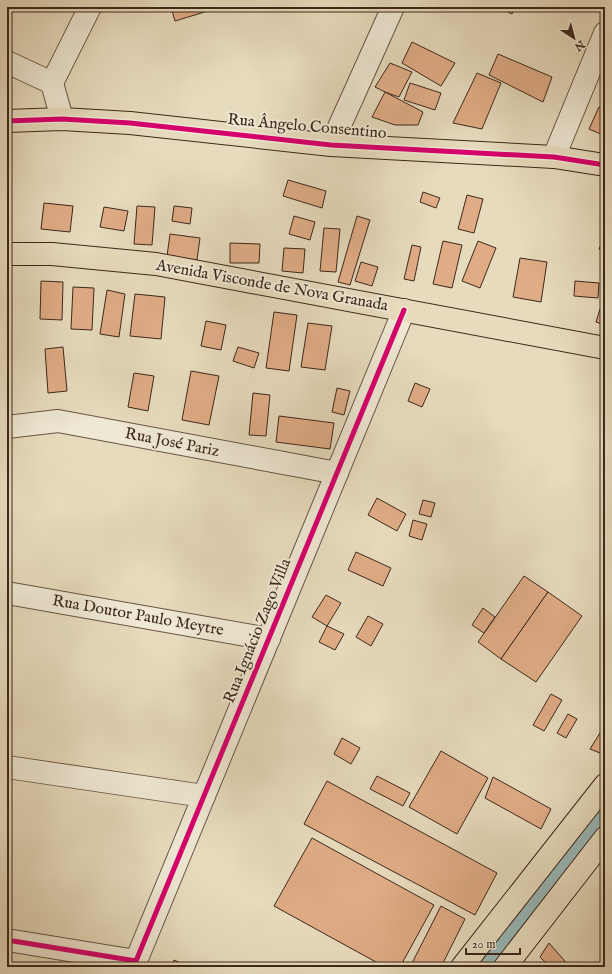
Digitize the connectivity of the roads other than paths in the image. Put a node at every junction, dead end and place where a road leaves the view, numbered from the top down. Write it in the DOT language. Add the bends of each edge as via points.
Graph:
graph roads {
  1 [pos="90,7"];
  2 [pos="393,7"];
  3 [pos="605,33"];
  4 [pos="7,62"];
  5 [pos="52,83"];
  6 [pos="62,119"];
  7 [pos="7,121"];
  8 [pos="332,145"];
  9 [pos="554,157"];
  10 [pos="605,165"];
  11 [pos="7,254"];
  12 [pos="404,310"];
  13 [pos="605,348"];
  14 [pos="7,427"];
  15 [pos="337,473"];
  16 [pos="7,593"];
  17 [pos="269,638"];
  18 [pos="7,767"];
  19 [pos="605,785"];
  20 [pos="204,796"];
  21 [pos="605,838"];
  22 [pos="7,940"];
  23 [pos="462,967"];
  24 [pos="505,967"];
  1 -- 5 [label="street"];
  2 -- 8 [label="street"];
  3 -- 9 [label="street"];
  4 -- 5 [label="street"];
  5 -- 6 [label="street"];
  6 -- 7 [label="main road, Rua Ângelo Consentino"];
  6 -- 8 [label="main road, Rua Ângelo Consentino" via="130,123"];
  8 -- 9 [label="main road, Rua Ângelo Consentino"];
  9 -- 10 [label="main road, Rua Ângelo Consentino"];
  11 -- 12 [label="main road, Avenida Visconde de Nova Granada" via="52,254 156,264"];
  12 -- 13 [label="main road, Avenida Visconde de Nova Granada"];
  12 -- 15 [label="street, Rua Ignácio Zago Villa"];
  14 -- 15 [label="street, Rua José Pariz" via="58,421"];
  15 -- 17 [label="street, Rua Ignácio Zago Villa"];
  16 -- 17 [label="street, Rua Doutor Paulo Meytre"];
  17 -- 20 [label="street, Rua Ignácio Zago Villa"];
  18 -- 20 [label="street"];
  19 -- 23 [label="main road"];
  20 -- 22 [label="street, Rua Ignácio Zago Villa" via="136,961"];
  21 -- 24 [label="main road"];
}
